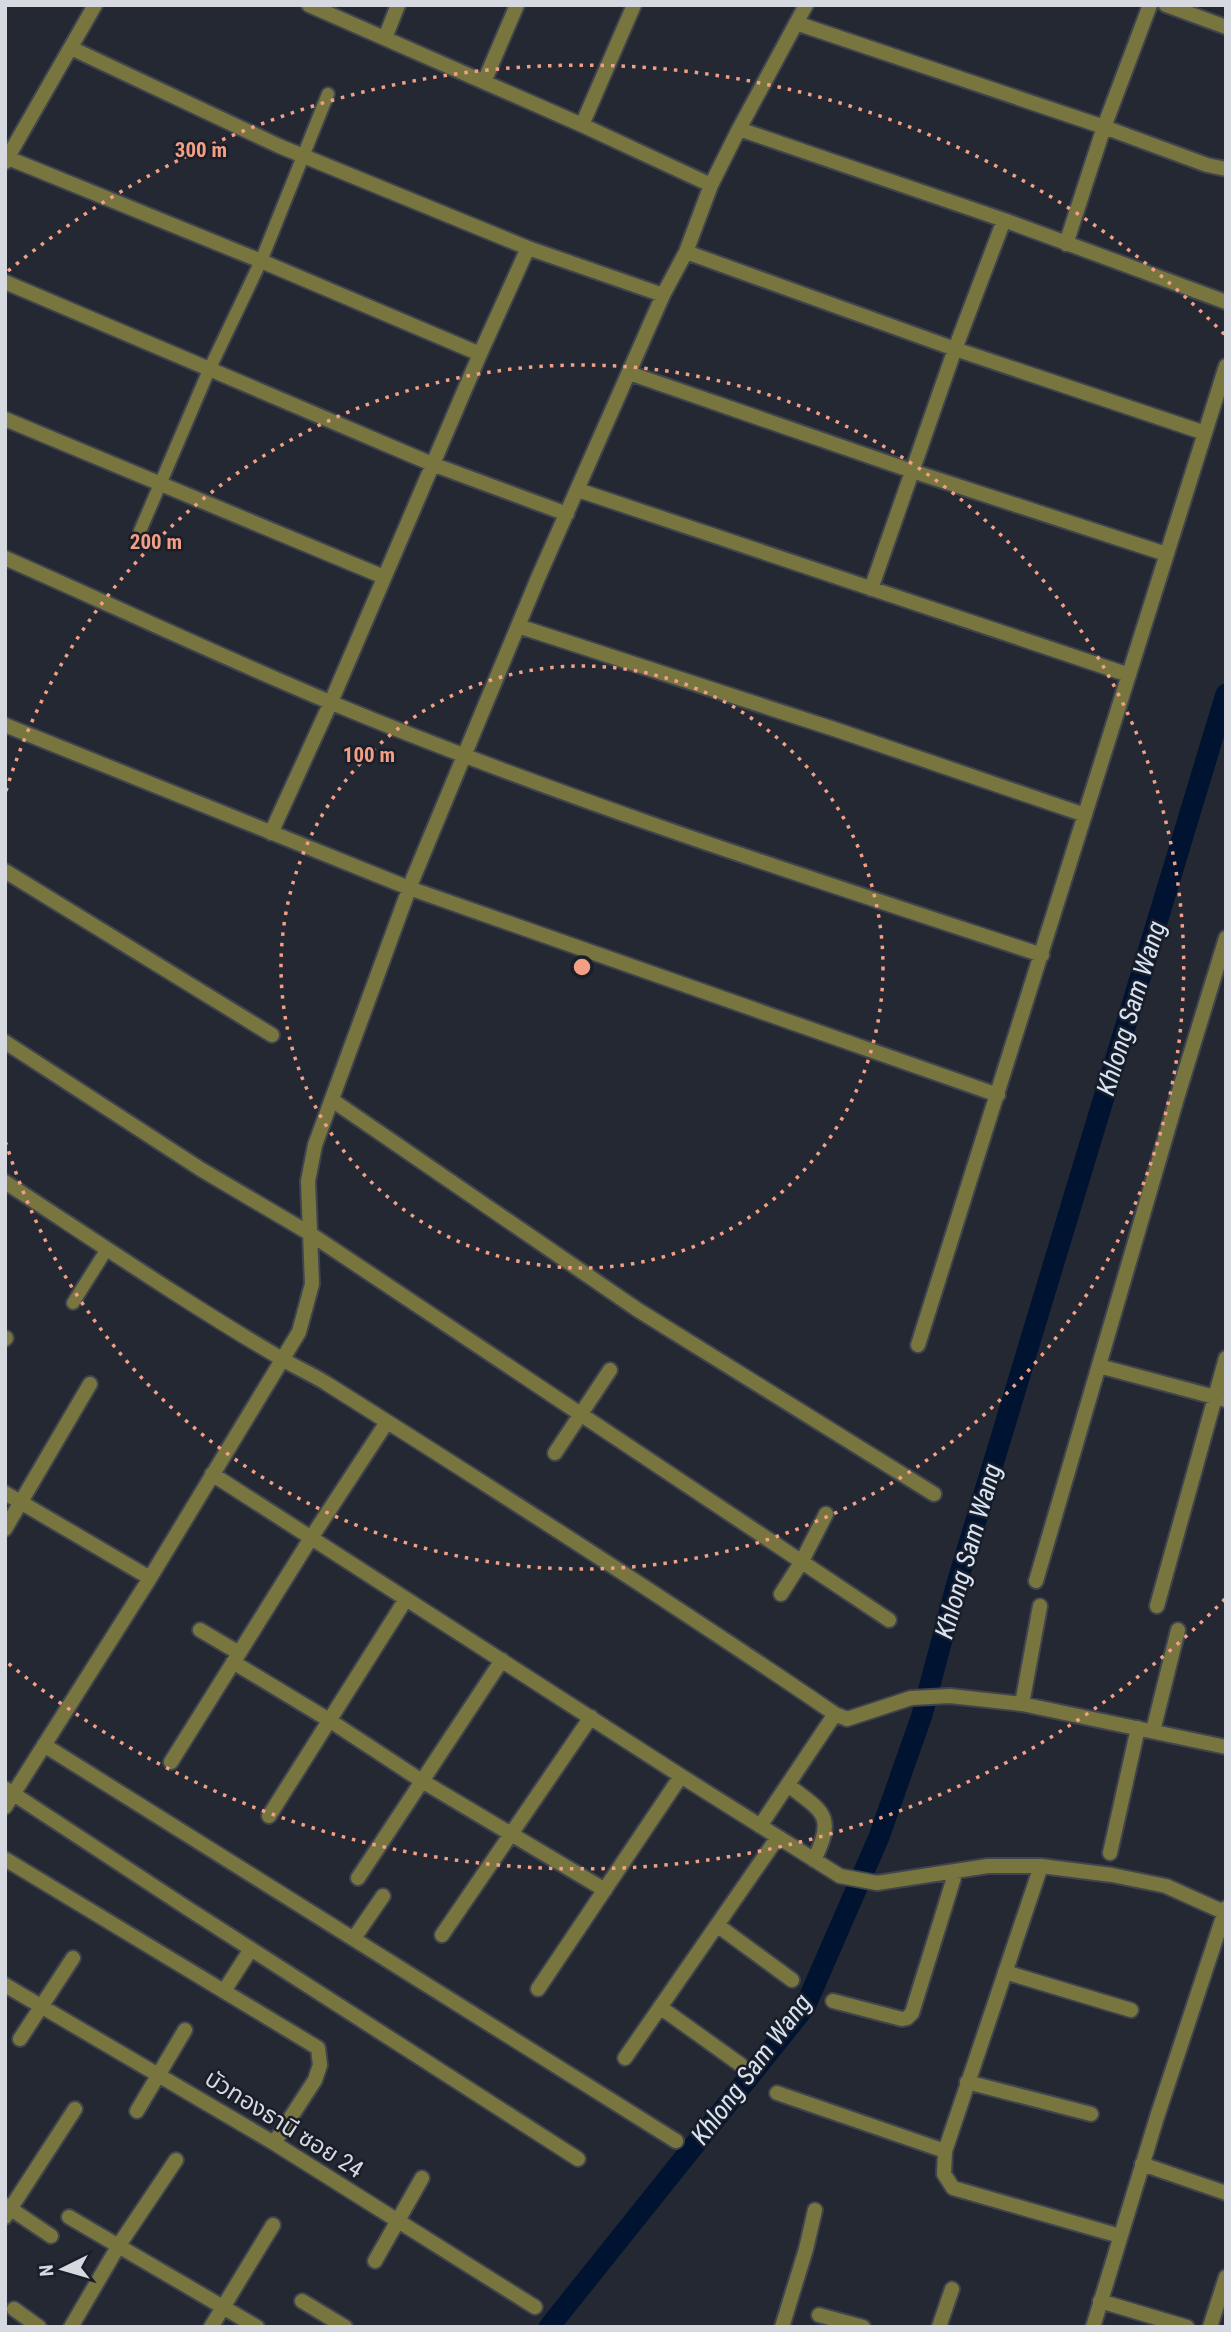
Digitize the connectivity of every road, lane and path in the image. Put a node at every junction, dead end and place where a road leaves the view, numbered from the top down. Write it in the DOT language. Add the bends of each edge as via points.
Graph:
graph roads {
  1 [pos="95,5"];
  2 [pos="309,5"];
  3 [pos="398,5"];
  4 [pos="517,5"];
  5 [pos="634,5"];
  6 [pos="806,5"];
  7 [pos="1150,5"];
  8 [pos="1166,5"];
  9 [pos="796,23"];
  10 [pos="1226,27"];
  11 [pos="385,38"];
  12 [pos="71,48"];
  13 [pos="484,82"];
  14 [pos="328,94"];
  15 [pos="582,125"];
  16 [pos="1104,127"];
  17 [pos="739,129"];
  18 [pos="303,156"];
  19 [pos="7,160"];
  20 [pos="1226,169"];
  21 [pos="711,186"];
  22 [pos="1004,220"];
  23 [pos="1066,244"];
  24 [pos="528,248"];
  25 [pos="686,252"];
  26 [pos="261,261"];
  27 [pos="5,282"];
  28 [pos="663,295"];
  29 [pos="1226,302"];
  30 [pos="955,349"];
  31 [pos="480,354"];
  32 [pos="1226,366"];
  33 [pos="209,370"];
  34 [pos="629,373"];
  35 [pos="5,419"];
  36 [pos="1205,433"];
  37 [pos="432,464"];
  38 [pos="912,471"];
  39 [pos="161,484"];
  40 [pos="578,490"];
  41 [pos="567,514"];
  42 [pos="139,531"];
  43 [pos="1166,554"];
  44 [pos="5,558"];
  45 [pos="384,577"];
  46 [pos="871,589"];
  47 [pos="518,626"];
  48 [pos="1129,675"];
  49 [pos="331,702"];
  50 [pos="5,725"];
  51 [pos="464,755"];
  52 [pos="1085,816"];
  53 [pos="271,833"];
  54 [pos="5,871"];
  55 [pos="409,888"];
  56 [pos="1226,938"];
  57 [pos="1042,955"];
  58 [pos="272,1035"];
  59 [pos="5,1042"];
  60 [pos="998,1094"];
  61 [pos="332,1100"];
  62 [pos="5,1182"];
  63 [pos="309,1233"];
  64 [pos="107,1249"];
  65 [pos="73,1303"];
  66 [pos="918,1345"];
  67 [pos="1226,1358"];
  68 [pos="282,1359"];
  69 [pos="1099,1366"];
  70 [pos="610,1370"];
  71 [pos="90,1384"];
  72 [pos="1220,1398"];
  73 [pos="581,1413"];
  74 [pos="387,1422"];
  75 [pos="555,1453"];
  76 [pos="212,1474"];
  77 [pos="5,1493"];
  78 [pos="934,1494"];
  79 [pos="20,1503"];
  80 [pos="826,1514"];
  81 [pos="5,1529"];
  82 [pos="311,1538"];
  83 [pos="802,1561"];
  84 [pos="150,1578"];
  85 [pos="1036,1581"];
  86 [pos="781,1594"];
  87 [pos="406,1599"];
  88 [pos="1040,1606"];
  89 [pos="1157,1606"];
  90 [pos="889,1620"];
  91 [pos="200,1630"];
  92 [pos="1178,1630"];
  93 [pos="236,1658"];
  94 [pos="502,1660"];
  95 [pos="1022,1704"];
  96 [pos="835,1714"];
  97 [pos="591,1717"];
  98 [pos="330,1720"];
  99 [pos="1146,1729"];
  100 [pos="44,1745"];
  101 [pos="1226,1747"];
  102 [pos="171,1762"];
  103 [pos="681,1776"];
  104 [pos="422,1781"];
  105 [pos="788,1785"];
  106 [pos="9,1791"];
  107 [pos="5,1807"];
  108 [pos="269,1816"];
  109 [pos="760,1826"];
  110 [pos="512,1834"];
  111 [pos="778,1837"];
  112 [pos="1110,1853"];
  113 [pos="5,1859"];
  114 [pos="814,1860"];
  115 [pos="1041,1866"];
  116 [pos="956,1871"];
  117 [pos="358,1878"];
  118 [pos="605,1890"];
  119 [pos="383,1896"];
  120 [pos="1225,1911"];
  121 [pos="717,1925"];
  122 [pos="442,1935"];
  123 [pos="354,1938"];
  124 [pos="251,1949"];
  125 [pos="73,1958"];
  126 [pos="1005,1972"];
  127 [pos="792,1980"];
  128 [pos="5,1985"];
  129 [pos="538,1989"];
  130 [pos="224,1992"];
  131 [pos="834,2001"];
  132 [pos="42,2006"];
  133 [pos="660,2007"];
  134 [pos="1131,2010"];
  135 [pos="184,2030"];
  136 [pos="20,2039"];
  137 [pos="625,2058"];
  138 [pos="741,2065"];
  139 [pos="160,2074"];
  140 [pos="967,2082"];
  141 [pos="777,2093"];
  142 [pos="75,2109"];
  143 [pos="137,2111"];
  144 [pos="1091,2114"];
  145 [pos="676,2141"];
  146 [pos="274,2143"];
  147 [pos="945,2151"];
  148 [pos="578,2159"];
  149 [pos="176,2160"];
  150 [pos="1142,2164"];
  151 [pos="422,2178"];
  152 [pos="1226,2193"];
  153 [pos="7,2210"];
  154 [pos="815,2210"];
  155 [pos="69,2217"];
  156 [pos="398,2221"];
  157 [pos="273,2225"];
  158 [pos="51,2236"];
  159 [pos="1120,2236"];
  160 [pos="119,2245"];
  161 [pos="375,2261"];
  162 [pos="1226,2277"];
  163 [pos="952,2289"];
  164 [pos="302,2301"];
  165 [pos="1100,2301"];
  166 [pos="535,2306"];
  167 [pos="223,2307"];
  168 [pos="15,2309"];
  169 [pos="820,2315"];
  170 [pos="39,2327"];
  171 [pos="71,2327"];
  172 [pos="211,2327"];
  173 [pos="257,2327"];
  174 [pos="345,2327"];
  175 [pos="782,2327"];
  176 [pos="863,2327"];
  177 [pos="939,2327"];
  178 [pos="1093,2327"];
  179 [pos="1187,2327"];
  180 [pos="1210,2327"];
  1 -- 12 [label="street"];
  2 -- 11 [label="street"];
  3 -- 11 [label="street"];
  4 -- 13 [label="street"];
  5 -- 15 [label="street"];
  6 -- 9 [label="street"];
  7 -- 16 [label="street"];
  8 -- 10 [label="street"];
  9 -- 16 [label="street"];
  9 -- 17 [label="street"];
  11 -- 13 [label="street"];
  12 -- 18 [label="street"];
  12 -- 19 [label="street"];
  13 -- 15 [label="street"];
  14 -- 18 [label="lane"];
  15 -- 21 [label="street"];
  16 -- 20 [label="street"];
  16 -- 23 [label="street"];
  17 -- 21 [label="street"];
  17 -- 22 [label="street"];
  18 -- 24 [label="street"];
  18 -- 26 [label="lane"];
  19 -- 26 [label="street"];
  21 -- 25 [label="street"];
  22 -- 23 [label="street"];
  22 -- 30 [label="street"];
  23 -- 29 [label="street"];
  24 -- 28 [label="street"];
  24 -- 31 [label="street"];
  25 -- 28 [label="street"];
  25 -- 30 [label="street"];
  26 -- 31 [label="street"];
  26 -- 33 [label="lane"];
  27 -- 33 [label="street"];
  28 -- 34 [label="street"];
  30 -- 36 [label="street"];
  30 -- 38 [label="street"];
  31 -- 37 [label="street"];
  32 -- 36 [label="street"];
  33 -- 37 [label="street"];
  33 -- 39 [label="lane"];
  34 -- 38 [label="street"];
  34 -- 40 [label="street"];
  35 -- 39 [label="street"];
  36 -- 43 [label="street"];
  37 -- 41 [label="street"];
  37 -- 45 [label="street"];
  38 -- 43 [label="street"];
  38 -- 46 [label="street"];
  39 -- 42 [label="lane"];
  39 -- 45 [label="street"];
  40 -- 41 [label="street"];
  40 -- 46 [label="street"];
  41 -- 47 [label="street"];
  43 -- 48 [label="street"];
  44 -- 49 [label="street"];
  45 -- 49 [label="street"];
  46 -- 48 [label="street"];
  47 -- 51 [label="street"];
  47 -- 52 [label="street"];
  48 -- 52 [label="street"];
  49 -- 51 [label="street"];
  49 -- 53 [label="street"];
  50 -- 53 [label="street"];
  51 -- 55 [label="street"];
  51 -- 57 [label="street" via="705,844"];
  52 -- 57 [label="street"];
  53 -- 55 [label="street"];
  54 -- 58 [label="street"];
  55 -- 60 [label="street"];
  55 -- 61 [label="street"];
  56 -- 69 [label="street"];
  57 -- 60 [label="street"];
  59 -- 63 [label="street" via="202,1170"];
  60 -- 66 [label="street"];
  61 -- 63 [label="street" via="315,1144 308,1181"];
  61 -- 78 [label="street" via="638,1310"];
  62 -- 64 [label="street"];
  63 -- 68 [label="street" via="312,1284 299,1332"];
  63 -- 73 [label="street"];
  64 -- 65 [label="lane"];
  64 -- 68 [label="street"];
  67 -- 72 [label="street"];
  68 -- 74 [label="street"];
  68 -- 76 [label="street"];
  69 -- 72 [label="street"];
  69 -- 85 [label="street"];
  70 -- 73 [label="street"];
  71 -- 79 [label="street"];
  72 -- 89 [label="street"];
  73 -- 75 [label="street"];
  73 -- 83 [label="street"];
  74 -- 82 [label="street"];
  74 -- 96 [label="street"];
  76 -- 82 [label="street"];
  76 -- 84 [label="street"];
  77 -- 79 [label="street"];
  79 -- 81 [label="street"];
  79 -- 84 [label="street"];
  80 -- 83 [label="street"];
  82 -- 87 [label="street"];
  82 -- 93 [label="street"];
  83 -- 86 [label="street"];
  83 -- 90 [label="street"];
  84 -- 100 [label="street"];
  87 -- 94 [label="street"];
  87 -- 98 [label="street"];
  88 -- 95 [label="street"];
  91 -- 93 [label="street"];
  92 -- 99 [label="street"];
  93 -- 98 [label="street"];
  93 -- 102 [label="street"];
  94 -- 97 [label="street"];
  94 -- 104 [label="street"];
  95 -- 96 [label="street" via="950,1696 911,1698 847,1719"];
  95 -- 99 [label="street"];
  96 -- 105 [label="street"];
  97 -- 103 [label="street"];
  97 -- 110 [label="street"];
  98 -- 104 [label="street"];
  98 -- 108 [label="street"];
  99 -- 101 [label="street"];
  99 -- 112 [label="street"];
  100 -- 106 [label="street"];
  100 -- 123 [label="street"];
  103 -- 109 [label="street"];
  103 -- 118 [label="street"];
  104 -- 110 [label="street"];
  104 -- 117 [label="street"];
  105 -- 109 [label="street"];
  105 -- 114 [label="street" via="821,1811 824,1840"];
  106 -- 107 [label="street"];
  106 -- 124 [label="street"];
  109 -- 111 [label="street"];
  110 -- 118 [label="street"];
  110 -- 122 [label="street"];
  111 -- 114 [label="street"];
  111 -- 121 [label="street"];
  113 -- 130 [label="street"];
  114 -- 116 [label="street" via="840,1876 877,1883"];
  115 -- 116 [label="street"];
  115 -- 120 [label="street" via="1167,1886"];
  115 -- 126 [label="street"];
  116 -- 131 [label="street" via="912,2013 902,2019"];
  118 -- 129 [label="street"];
  119 -- 123 [label="street"];
  120 -- 150 [label="street"];
  121 -- 127 [label="street"];
  121 -- 133 [label="street"];
  123 -- 145 [label="street"];
  124 -- 130 [label="street"];
  124 -- 148 [label="street"];
  125 -- 132 [label="street"];
  126 -- 134 [label="street"];
  126 -- 140 [label="street"];
  128 -- 132 [label="street, บัวทองธานี ซอย 24"];
  130 -- 146 [label="street" via="318,2049 315,2080"];
  132 -- 136 [label="street"];
  132 -- 139 [label="street, บัวทองธานี ซอย 24"];
  133 -- 137 [label="street"];
  133 -- 138 [label="street"];
  135 -- 139 [label="street"];
  139 -- 143 [label="street"];
  139 -- 146 [label="street, บัวทองธานี ซอย 24"];
  140 -- 144 [label="street"];
  140 -- 147 [label="street"];
  141 -- 147 [label="street"];
  142 -- 153 [label="street"];
  146 -- 156 [label="street, บัวทองธานี ซอย 24"];
  147 -- 159 [label="street" via="944,2174 953,2188"];
  149 -- 160 [label="street"];
  150 -- 152 [label="street"];
  150 -- 159 [label="street"];
  151 -- 156 [label="street"];
  153 -- 158 [label="street"];
  154 -- 175 [label="street"];
  155 -- 160 [label="street"];
  156 -- 161 [label="street"];
  156 -- 166 [label="street, บัวทองธานี ซอย 24"];
  157 -- 167 [label="street"];
  159 -- 165 [label="street"];
  160 -- 167 [label="street"];
  160 -- 171 [label="street"];
  162 -- 180 [label="street"];
  163 -- 177 [label="street"];
  164 -- 174 [label="street"];
  165 -- 178 [label="street"];
  165 -- 179 [label="street"];
  167 -- 172 [label="street"];
  167 -- 173 [label="street"];
  168 -- 170 [label="street"];
  169 -- 176 [label="street"];
}
